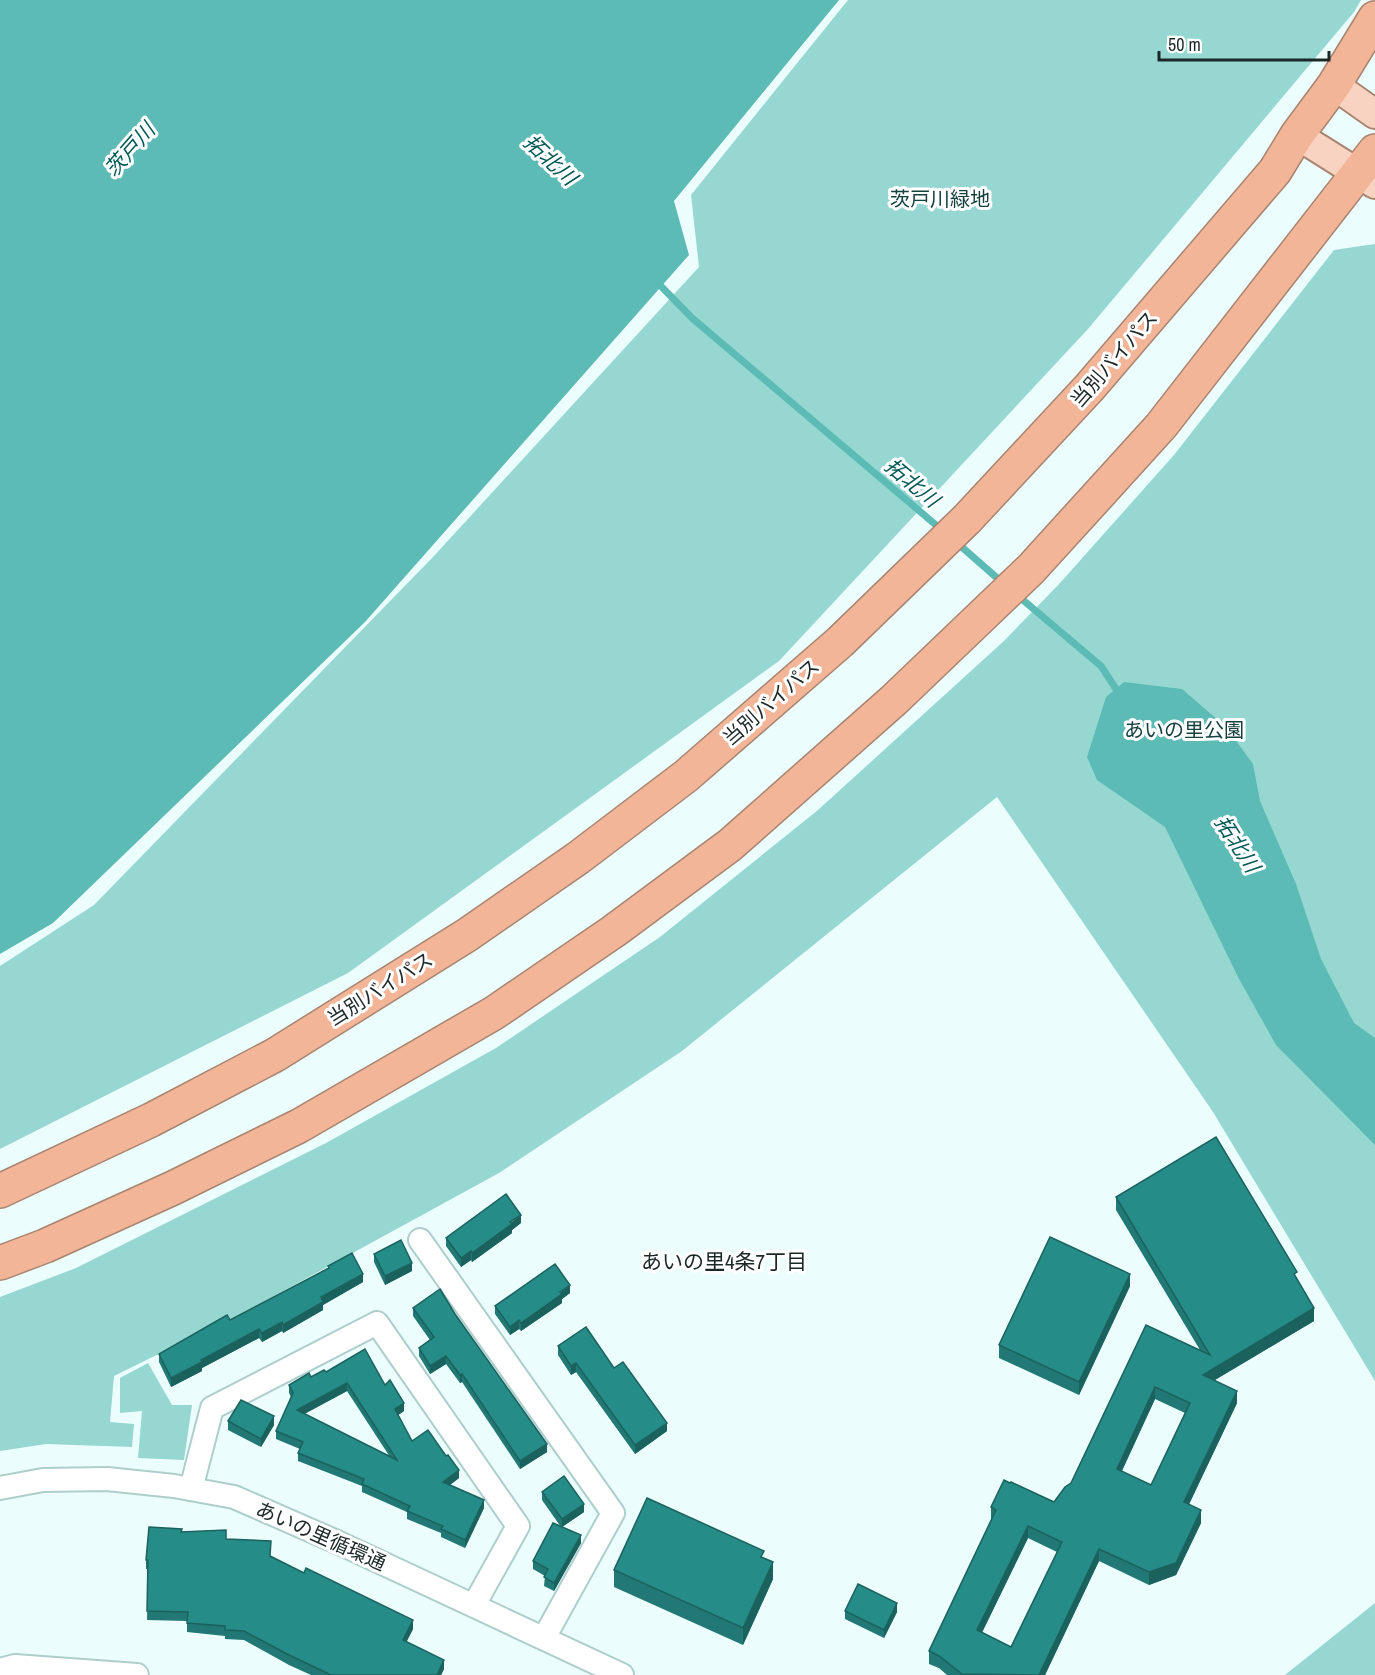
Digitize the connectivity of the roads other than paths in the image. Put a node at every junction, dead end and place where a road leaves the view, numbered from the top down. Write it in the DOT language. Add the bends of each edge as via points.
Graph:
graph roads {
  1 [pos="1375,18"];
  2 [pos="1334,85"];
  3 [pos="1375,114"];
  4 [pos="1297,135"];
  5 [pos="1369,169"];
  6 [pos="0,1191"];
  7 [pos="420,1240"];
  8 [pos="0,1263"];
  9 [pos="0,1488"];
  10 [pos="191,1489"];
  11 [pos="474,1605"];
  12 [pos="544,1638"];
  13 [pos="11,1670"];
  14 [pos="137,1675"];
  15 [pos="622,1675"];
  1 -- 2 [label="highway, 当別バイパス"];
  2 -- 3 [label="main road"];
  2 -- 4 [label="highway, 当別バイパス"];
  4 -- 5 [label="main road"];
  4 -- 6 [label="highway, 当別バイパス" via="1275,171 1097,379 949,536 840,642 687,776 467,935 275,1055 151,1120"];
  5 -- 8 [label="highway" via="1161,426 1010,589 894,700 730,845 494,1013 299,1126 173,1188"];
  7 -- 12 [label="street" via="613,1513"];
  9 -- 10 [label="street, あいの里循環通" via="43,1480 107,1479"];
  10 -- 11 [label="street, あいの里循環通" via="234,1497"];
  10 -- 11 [label="street" via="212,1408 377,1323 518,1526"];
  11 -- 12 [label="street, あいの里循環通"];
  12 -- 15 [label="street, あいの里循環通"];
  13 -- 14 [label="street"];
}
